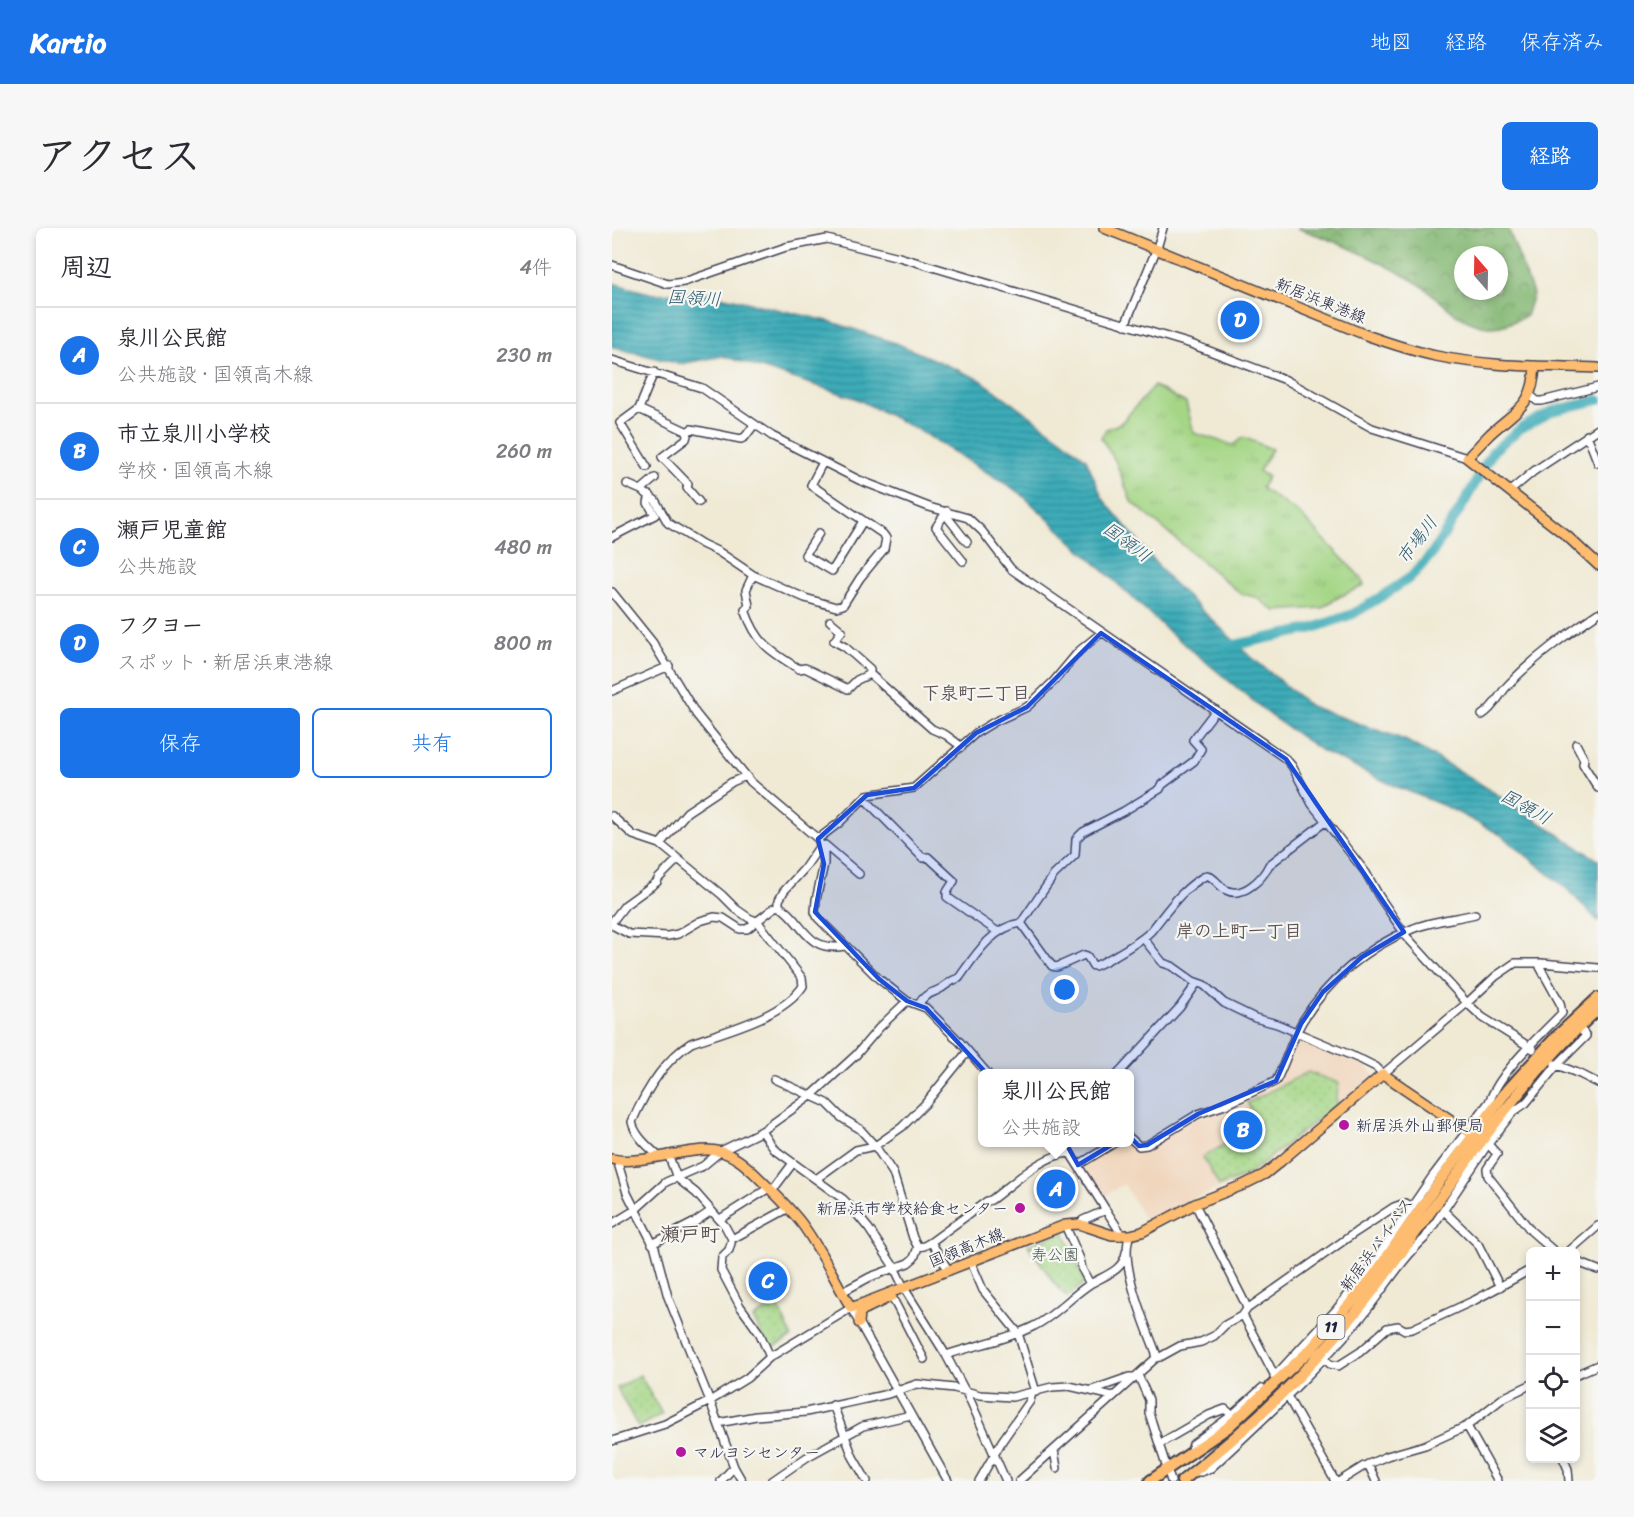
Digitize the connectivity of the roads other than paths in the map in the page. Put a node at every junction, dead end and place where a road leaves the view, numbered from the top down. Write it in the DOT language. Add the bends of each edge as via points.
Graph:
graph roads {
  1 [pos="1104,228"];
  2 [pos="1163,228"];
  3 [pos="1157,248"];
  4 [pos="612,265"];
  5 [pos="1125,325"];
  6 [pos="612,360"];
  7 [pos="1534,366"];
  8 [pos="1598,368"];
  9 [pos="654,372"];
  10 [pos="1598,387"];
  11 [pos="1530,395"];
  12 [pos="639,410"];
  13 [pos="754,425"];
  14 [pos="1598,429"];
  15 [pos="688,432"];
  16 [pos="1587,435"];
  17 [pos="1470,460"];
  18 [pos="823,462"];
  19 [pos="1598,463"];
  20 [pos="647,467"];
  21 [pos="655,478"];
  22 [pos="627,484"];
  23 [pos="641,490"];
  24 [pos="1509,490"];
  25 [pos="650,495"];
  26 [pos="699,502"];
  27 [pos="946,512"];
  28 [pos="862,521"];
  29 [pos="819,533"];
  30 [pos="612,537"];
  31 [pos="967,542"];
  32 [pos="963,561"];
  33 [pos="1598,566"];
  34 [pos="753,575"];
  35 [pos="612,592"];
  36 [pos="1598,613"];
  37 [pos="830,621"];
  38 [pos="1101,633"];
  39 [pos="669,666"];
  40 [pos="870,674"];
  41 [pos="612,691"];
  42 [pos="1216,710"];
  43 [pos="1482,716"];
  44 [pos="1576,744"];
  45 [pos="962,747"];
  46 [pos="746,776"];
  47 [pos="1598,788"];
  48 [pos="864,798"];
  49 [pos="612,816"];
  50 [pos="1326,821"];
  51 [pos="819,843"];
  52 [pos="660,844"];
  53 [pos="678,859"];
  54 [pos="859,874"];
  55 [pos="779,906"];
  56 [pos="1475,914"];
  57 [pos="758,922"];
  58 [pos="612,923"];
  59 [pos="1021,923"];
  60 [pos="998,932"];
  61 [pos="1404,932"];
  62 [pos="1143,938"];
  63 [pos="845,946"];
  64 [pos="1541,963"];
  65 [pos="1598,968"];
  66 [pos="1197,983"];
  67 [pos="1598,998"];
  68 [pos="908,1001"];
  69 [pos="919,1004"];
  70 [pos="1467,1004"];
  71 [pos="1598,1009"];
  72 [pos="1583,1032"];
  73 [pos="1297,1034"];
  74 [pos="1531,1048"];
  75 [pos="968,1051"];
  76 [pos="1556,1065"];
  77 [pos="984,1069"];
  78 [pos="1123,1069"];
  79 [pos="1383,1074"];
  80 [pos="774,1079"];
  81 [pos="1598,1083"];
  82 [pos="811,1096"];
  83 [pos="762,1131"];
  84 [pos="1478,1137"];
  85 [pos="1134,1142"];
  86 [pos="875,1146"];
  87 [pos="1068,1147"];
  88 [pos="1109,1147"];
  89 [pos="722,1151"];
  90 [pos="1070,1153"];
  91 [pos="663,1155"];
  92 [pos="614,1160"];
  93 [pos="793,1163"];
  94 [pos="1078,1165"];
  95 [pos="677,1178"];
  96 [pos="816,1179"];
  97 [pos="771,1190"];
  98 [pos="1195,1204"];
  99 [pos="1411,1206"];
  100 [pos="789,1208"];
  101 [pos="635,1210"];
  102 [pos="1106,1210"];
  103 [pos="1443,1210"];
  104 [pos="711,1211"];
  105 [pos="720,1219"];
  106 [pos="612,1224"];
  107 [pos="1079,1224"];
  108 [pos="1065,1225"];
  109 [pos="1598,1226"];
  110 [pos="1125,1236"];
  111 [pos="732,1239"];
  112 [pos="932,1242"];
  113 [pos="652,1244"];
  114 [pos="918,1247"];
  115 [pos="1550,1247"];
  116 [pos="1573,1247"];
  117 [pos="1127,1248"];
  118 [pos="971,1262"];
  119 [pos="1580,1263"];
  120 [pos="894,1267"];
  121 [pos="1598,1270"];
  122 [pos="949,1271"];
  123 [pos="1526,1274"];
  124 [pos="1090,1284"];
  125 [pos="1500,1287"];
  126 [pos="842,1292"];
  127 [pos="897,1292"];
  128 [pos="851,1308"];
  129 [pos="1245,1312"];
  130 [pos="859,1323"];
  131 [pos="1018,1333"];
  132 [pos="946,1355"];
  133 [pos="770,1357"];
  134 [pos="1156,1358"];
  135 [pos="1324,1358"];
  136 [pos="924,1359"];
  137 [pos="1598,1365"];
  138 [pos="1580,1373"];
  139 [pos="1136,1376"];
  140 [pos="1281,1386"];
  141 [pos="1526,1387"];
  142 [pos="897,1389"];
  143 [pos="1092,1390"];
  144 [pos="966,1392"];
  145 [pos="1034,1393"];
  146 [pos="1113,1396"];
  147 [pos="710,1401"];
  148 [pos="833,1405"];
  149 [pos="911,1415"];
  150 [pos="1232,1415"];
  151 [pos="718,1423"];
  152 [pos="1467,1426"];
  153 [pos="845,1436"];
  154 [pos="612,1441"];
  155 [pos="1159,1444"];
  156 [pos="1054,1450"];
  157 [pos="1190,1454"];
  158 [pos="994,1455"];
  159 [pos="1565,1463"];
  160 [pos="1368,1464"];
  161 [pos="734,1467"];
  162 [pos="1058,1468"];
  163 [pos="1168,1468"];
  164 [pos="721,1481"];
  165 [pos="742,1481"];
  166 [pos="772,1481"];
  167 [pos="867,1481"];
  168 [pos="948,1481"];
  169 [pos="979,1481"];
  170 [pos="1006,1481"];
  171 [pos="1019,1481"];
  172 [pos="1150,1481"];
  173 [pos="1172,1481"];
  174 [pos="1182,1481"];
  175 [pos="1335,1481"];
  176 [pos="1340,1481"];
  177 [pos="1376,1481"];
  178 [pos="1498,1481"];
  179 [pos="1569,1481"];
  1 -- 3 [label="main road, 新居浜東港線"];
  2 -- 3 [label="street"];
  3 -- 5 [label="street"];
  3 -- 7 [label="main road, 新居浜東港線" via="1408,349 1483,363"];
  4 -- 5 [label="street" via="676,284 786,247 827,239"];
  5 -- 17 [label="street" via="1191,344 1286,380 1372,428"];
  6 -- 9 [label="street"];
  7 -- 8 [label="main road, 新居浜東港線"];
  7 -- 11 [label="main road"];
  9 -- 12 [label="street"];
  9 -- 13 [label="street" via="709,391"];
  10 -- 11 [label="street" via="1542,401"];
  11 -- 17 [label="main road"];
  12 -- 15 [label="street"];
  12 -- 20 [label="street" via="620,423"];
  13 -- 15 [label="street" via="741,439 691,429"];
  13 -- 18 [label="street"];
  14 -- 16 [label="street"];
  15 -- 26 [label="street" via="686,438 662,456"];
  16 -- 19 [label="street"];
  16 -- 24 [label="street"];
  17 -- 24 [label="main road"];
  18 -- 27 [label="street" via="859,480"];
  18 -- 28 [label="street" via="811,485"];
  21 -- 23 [label="street"];
  22 -- 23 [label="street"];
  23 -- 25 [label="street"];
  24 -- 33 [label="main road"];
  25 -- 30 [label="street" via="648,503 655,515"];
  25 -- 34 [label="street" via="668,523"];
  27 -- 31 [label="street"];
  27 -- 32 [label="street" via="936,527"];
  27 -- 38 [label="street" via="973,522 1011,569"];
  28 -- 29 [label="street" via="832,571 806,555"];
  28 -- 34 [label="street" via="883,534 886,543 843,605 836,607 805,598"];
  34 -- 40 [label="street" via="746,590 749,606 745,610 751,628 769,651 799,669 805,668 848,689"];
  35 -- 39 [label="street"];
  36 -- 43 [label="street" via="1549,647"];
  37 -- 40 [label="street" via="842,631 834,641 870,669"];
  38 -- 42 [label="street"];
  38 -- 45 [label="street" via="1027,707 976,733"];
  39 -- 41 [label="street"];
  39 -- 46 [label="street" via="696,714"];
  40 -- 45 [label="street" via="932,729"];
  42 -- 50 [label="street" via="1286,759"];
  42 -- 59 [label="street" via="1193,740 1201,749 1194,761 1145,798 1083,832 1076,839 1075,855 1054,875"];
  44 -- 47 [label="street"];
  45 -- 48 [label="street" via="914,788"];
  46 -- 51 [label="street" via="812,832"];
  46 -- 52 [label="street" via="687,812"];
  48 -- 51 [label="street"];
  48 -- 60 [label="street" via="923,858 928,857 954,881 947,897"];
  49 -- 52 [label="street" via="633,835"];
  50 -- 61 [label="street"];
  50 -- 62 [label="street" via="1240,892 1224,889 1207,875 1189,885"];
  51 -- 54 [label="street"];
  51 -- 55 [label="street" via="784,891"];
  51 -- 63 [label="street" via="824,864 815,912"];
  52 -- 53 [label="street"];
  53 -- 57 [label="street" via="736,909"];
  53 -- 58 [label="street" via="657,882 625,905"];
  55 -- 57 [label="street"];
  55 -- 63 [label="street" via="813,942 836,948"];
  56 -- 61 [label="street"];
  57 -- 58 [label="street" via="740,929 714,917 668,936 629,934"];
  57 -- 91 [label="street" via="802,978 803,986 772,1013 691,1043 657,1076 632,1122 639,1137"];
  59 -- 60 [label="street"];
  59 -- 62 [label="street" via="1052,966 1057,967 1084,955 1095,966"];
  60 -- 69 [label="street" via="959,978 929,992"];
  61 -- 70 [label="street"];
  61 -- 73 [label="street" via="1378,945 1345,970 1323,992"];
  62 -- 66 [label="street" via="1158,958"];
  63 -- 68 [label="street"];
  64 -- 65 [label="street"];
  64 -- 70 [label="street" via="1520,962 1510,966"];
  64 -- 74 [label="street" via="1562,1013"];
  66 -- 73 [label="street" via="1224,1003"];
  66 -- 78 [label="street"];
  67 -- 84 [label="highway, 新居浜バイパス / 11" via="1506,1092"];
  68 -- 69 [label="street"];
  68 -- 82 [label="street"];
  69 -- 75 [label="street"];
  70 -- 74 [label="street"];
  70 -- 79 [label="street"];
  71 -- 84 [label="highway, 新居浜バイパス / 11" via="1560,1045"];
  72 -- 76 [label="street" via="1586,1036"];
  73 -- 79 [label="street" via="1362,1060"];
  73 -- 85 [label="street" via="1276,1081 1198,1114 1147,1145 1139,1146"];
  74 -- 84 [label="street" via="1495,1088"];
  75 -- 77 [label="street"];
  75 -- 86 [label="street" via="925,1104"];
  76 -- 81 [label="street"];
  76 -- 84 [label="street" via="1526,1103"];
  79 -- 84 [label="main road"];
  79 -- 98 [label="main road" via="1264,1174"];
  80 -- 82 [label="street"];
  82 -- 83 [label="street"];
  82 -- 86 [label="street" via="860,1129"];
  83 -- 89 [label="street"];
  83 -- 93 [label="street" via="774,1149"];
  84 -- 99 [label="street"];
  84 -- 103 [label="street"];
  84 -- 115 [label="street" via="1497,1154 1487,1169 1488,1176 1532,1231"];
  84 -- 140 [label="highway, 新居浜バイパス / 11" via="1373,1277"];
  86 -- 96 [label="street" via="856,1150"];
  86 -- 114 [label="street" via="893,1173"];
  87 -- 90 [label="street"];
  88 -- 94 [label="street"];
  89 -- 91 [label="main road"];
  89 -- 95 [label="street" via="703,1166"];
  89 -- 97 [label="main road" via="745,1163"];
  90 -- 94 [label="street"];
  90 -- 112 [label="street" via="1059,1153 1045,1161"];
  91 -- 92 [label="main road"];
  91 -- 95 [label="street"];
  92 -- 101 [label="street"];
  93 -- 96 [label="street"];
  93 -- 97 [label="street"];
  94 -- 102 [label="street"];
  95 -- 101 [label="street" via="666,1182"];
  95 -- 104 [label="street"];
  96 -- 120 [label="street" via="851,1207"];
  97 -- 100 [label="main road"];
  97 -- 105 [label="street"];
  98 -- 110 [label="main road" via="1142,1232"];
  98 -- 129 [label="street"];
  99 -- 129 [label="street" via="1405,1203 1394,1207"];
  99 -- 140 [label="street" via="1375,1261"];
  100 -- 111 [label="street"];
  100 -- 126 [label="main road" via="804,1226"];
  101 -- 106 [label="street"];
  101 -- 113 [label="street"];
  102 -- 107 [label="street"];
  102 -- 110 [label="street"];
  103 -- 125 [label="street" via="1478,1244"];
  103 -- 135 [label="street" via="1425,1238"];
  104 -- 105 [label="street"];
  104 -- 113 [label="street"];
  105 -- 111 [label="street"];
  107 -- 108 [label="main road, 国領高木線"];
  107 -- 110 [label="main road, 国領高木線"];
  108 -- 118 [label="main road, 国領高木線"];
  108 -- 124 [label="street"];
  109 -- 116 [label="street"];
  110 -- 117 [label="street"];
  111 -- 133 [label="street" via="721,1270"];
  112 -- 114 [label="street"];
  112 -- 122 [label="street"];
  113 -- 147 [label="street" via="668,1297"];
  114 -- 120 [label="street" via="914,1258"];
  117 -- 124 [label="street" via="1119,1267"];
  117 -- 134 [label="street" via="1136,1298"];
  118 -- 122 [label="main road, 国領高木線"];
  118 -- 131 [label="street" via="983,1290"];
  119 -- 121 [label="street"];
  120 -- 126 [label="street"];
  120 -- 127 [label="street"];
  122 -- 127 [label="main road, 国領高木線"];
  123 -- 125 [label="street"];
  124 -- 131 [label="street" via="1051,1316"];
  125 -- 135 [label="street" via="1412,1329 1387,1328 1338,1365"];
  126 -- 128 [label="main road"];
  127 -- 128 [label="main road, 国領高木線"];
  127 -- 130 [label="main road" via="863,1310"];
  127 -- 132 [label="street"];
  127 -- 136 [label="street"];
  128 -- 130 [label="street"];
  128 -- 133 [label="street"];
  129 -- 134 [label="street" via="1214,1336"];
  129 -- 140 [label="street"];
  130 -- 142 [label="street"];
  131 -- 132 [label="street"];
  131 -- 145 [label="street"];
  132 -- 144 [label="street"];
  133 -- 147 [label="street" via="747,1378"];
  134 -- 139 [label="street"];
  135 -- 140 [label="street"];
  137 -- 138 [label="street"];
  139 -- 143 [label="street"];
  139 -- 146 [label="street"];
  139 -- 155 [label="street" via="1149,1400"];
  140 -- 150 [label="street"];
  140 -- 157 [label="highway, 新居浜バイパス / 11"];
  140 -- 174 [label="highway, 新居浜バイパス / 11"];
  140 -- 175 [label="street"];
  141 -- 152 [label="street" via="1503,1398"];
  142 -- 144 [label="street" via="931,1384"];
  142 -- 148 [label="street"];
  142 -- 149 [label="street"];
  143 -- 145 [label="street" via="1069,1386"];
  143 -- 146 [label="street"];
  144 -- 145 [label="street" via="1012,1397"];
  144 -- 158 [label="street"];
  145 -- 158 [label="street"];
  146 -- 156 [label="street"];
  147 -- 151 [label="street"];
  147 -- 154 [label="street" via="665,1424"];
  148 -- 151 [label="street"];
  148 -- 153 [label="street"];
  149 -- 153 [label="street" via="872,1424"];
  149 -- 168 [label="street"];
  150 -- 155 [label="street" via="1225,1408"];
  150 -- 157 [label="street" via="1193,1444"];
  151 -- 161 [label="street"];
  152 -- 160 [label="street"];
  152 -- 178 [label="street"];
  153 -- 166 [label="street"];
  153 -- 167 [label="street"];
  155 -- 163 [label="street"];
  156 -- 162 [label="street"];
  156 -- 171 [label="street"];
  157 -- 163 [label="highway, 新居浜バイパス / 11"];
  158 -- 169 [label="street"];
  158 -- 170 [label="street"];
  159 -- 179 [label="street"];
  160 -- 176 [label="street"];
  160 -- 177 [label="street"];
  161 -- 164 [label="street"];
  161 -- 165 [label="street"];
  163 -- 172 [label="highway, 新居浜バイパス / 11"];
  163 -- 173 [label="street"];
}
